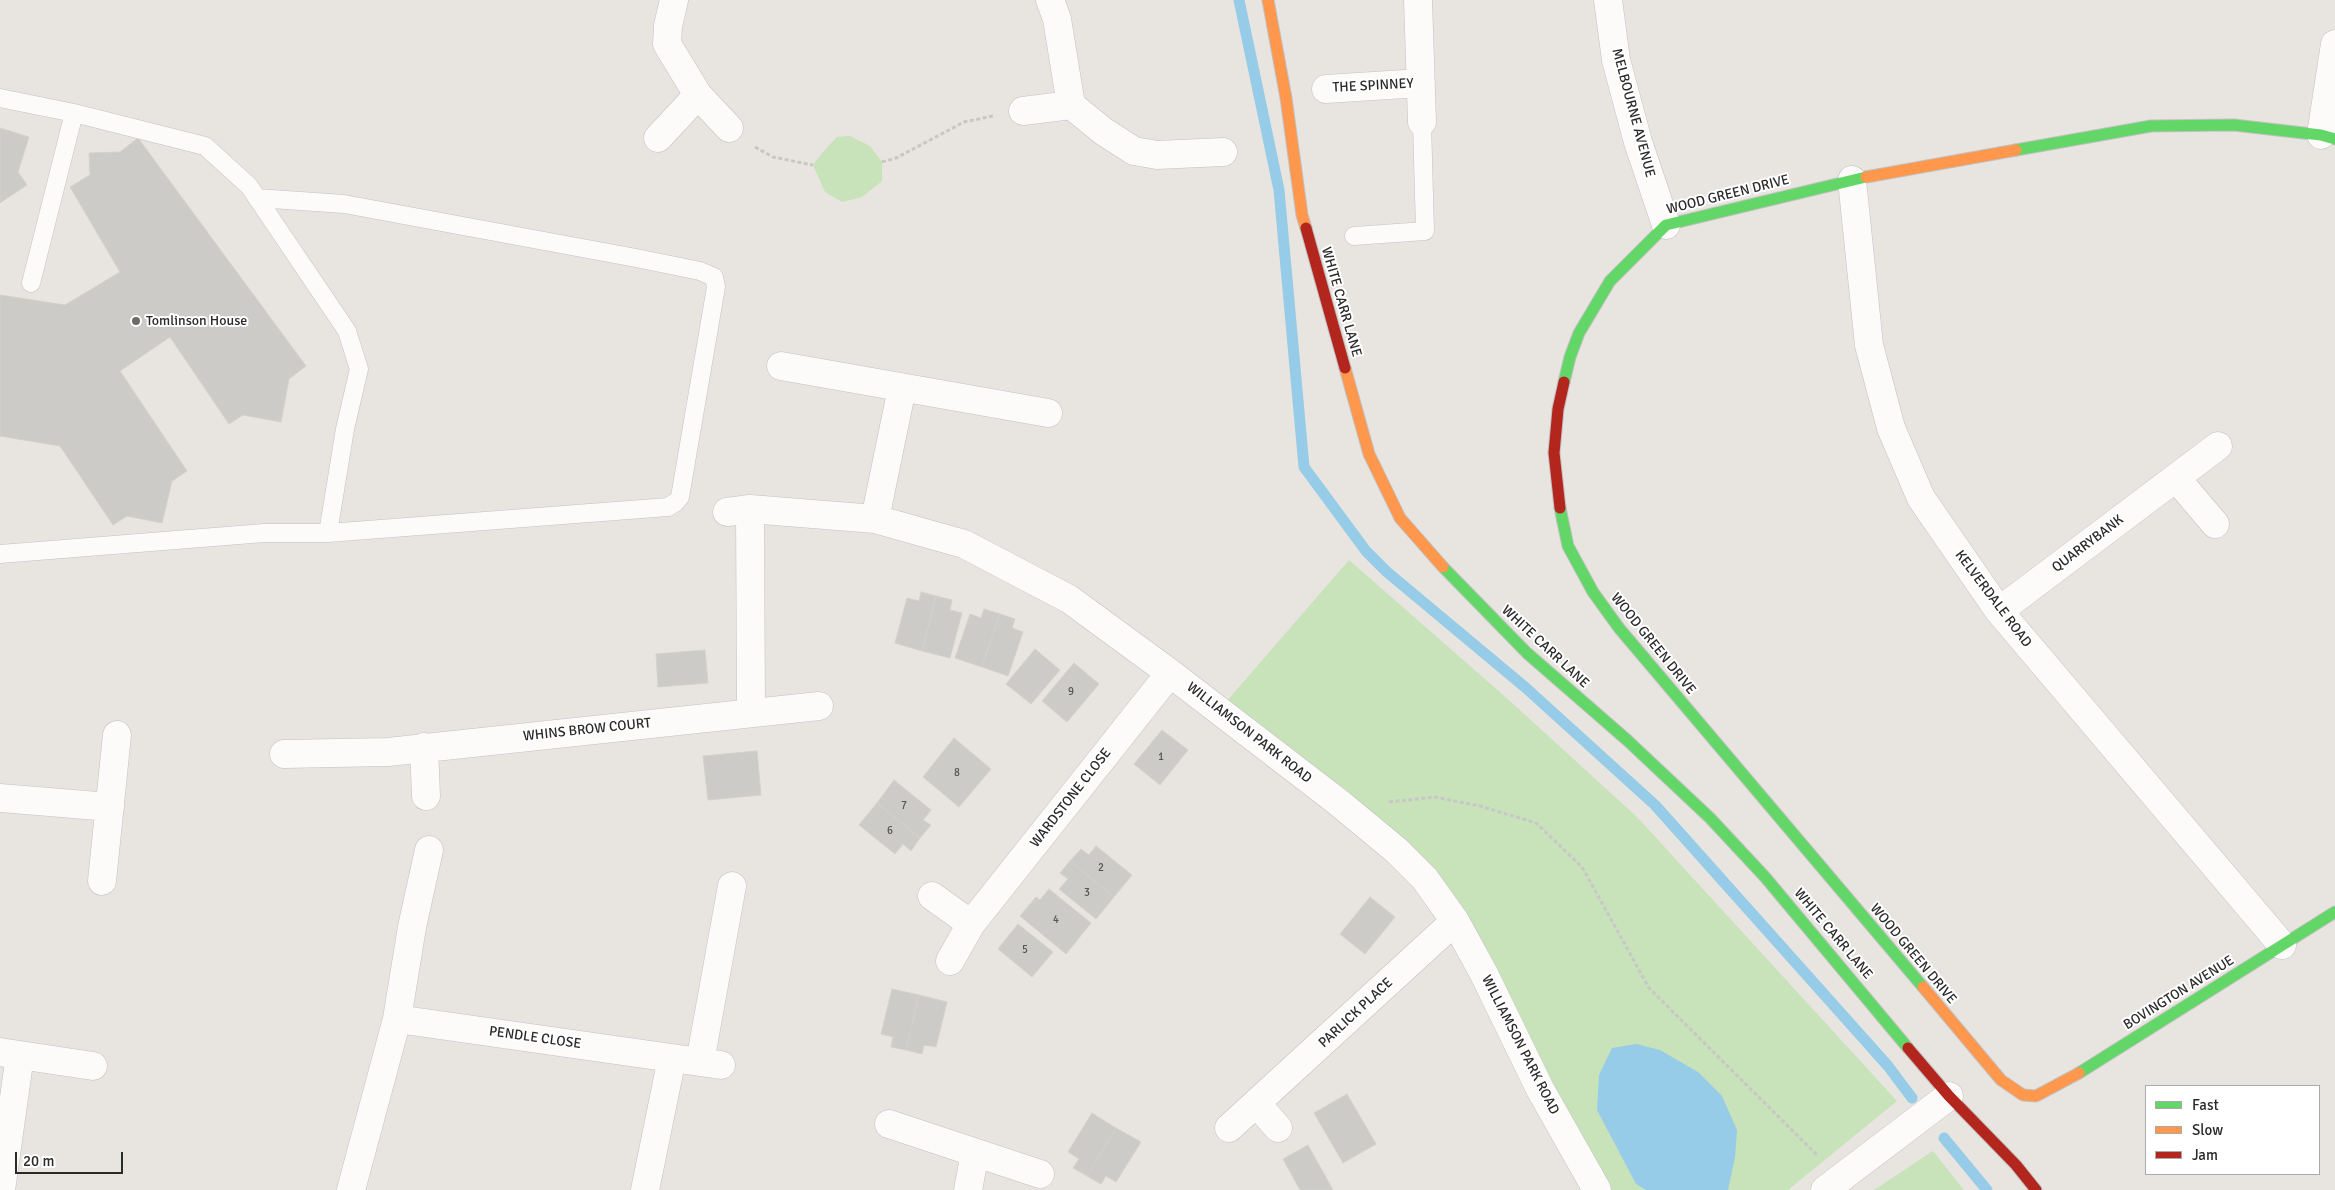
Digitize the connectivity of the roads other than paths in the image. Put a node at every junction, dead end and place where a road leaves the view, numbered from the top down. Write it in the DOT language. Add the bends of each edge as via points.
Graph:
graph roads {
  1 [pos="674,0"];
  2 [pos="1050,0"];
  3 [pos="1268,0"];
  4 [pos="1418,0"];
  5 [pos="1608,0"];
  6 [pos="2335,44"];
  7 [pos="1421,83"];
  8 [pos="1326,89"];
  9 [pos="698,95"];
  10 [pos="0,98"];
  11 [pos="1071,105"];
  12 [pos="1023,111"];
  13 [pos="74,113"];
  14 [pos="1422,122"];
  15 [pos="729,128"];
  16 [pos="2328,137"];
  17 [pos="658,138"];
  18 [pos="1223,152"];
  19 [pos="1852,180"];
  20 [pos="257,198"];
  21 [pos="1666,225"];
  22 [pos="1354,236"];
  23 [pos="31,283"];
  24 [pos="781,366"];
  25 [pos="902,388"];
  26 [pos="1048,413"];
  27 [pos="2218,446"];
  28 [pos="2176,478"];
  29 [pos="875,519"];
  30 [pos="2215,524"];
  31 [pos="328,533"];
  32 [pos="0,554"];
  33 [pos="1999,611"];
  34 [pos="1170,672"];
  35 [pos="819,706"];
  36 [pos="751,713"];
  37 [pos="117,735"];
  38 [pos="424,746"];
  39 [pos="284,754"];
  40 [pos="426,796"];
  41 [pos="0,798"];
  42 [pos="110,806"];
  43 [pos="429,850"];
  44 [pos="102,881"];
  45 [pos="732,886"];
  46 [pos="932,896"];
  47 [pos="2335,912"];
  48 [pos="1455,921"];
  49 [pos="971,924"];
  50 [pos="2282,945"];
  51 [pos="950,961"];
  52 [pos="397,1019"];
  53 [pos="10,1053"];
  54 [pos="672,1058"];
  55 [pos="93,1066"];
  56 [pos="1948,1096"];
  57 [pos="2036,1096"];
  58 [pos="1257,1104"];
  59 [pos="889,1124"];
  60 [pos="1229,1128"];
  61 [pos="1278,1128"];
  62 [pos="974,1153"];
  63 [pos="1040,1174"];
  64 [pos="1834,1184"];
  65 [pos="1,1190"];
  66 [pos="351,1190"];
  67 [pos="645,1190"];
  68 [pos="968,1190"];
  69 [pos="1597,1190"];
  70 [pos="2036,1190"];
  1 -- 9 [label="street" via="667,44"];
  2 -- 11 [label="street" via="1058,18"];
  3 -- 56 [label="street, WHITE CARR LANE" via="1302,215 1369,454 1400,518 1426,550 1527,653 1710,818 1765,877"];
  4 -- 7 [label="street, THE SPINNEY"];
  5 -- 21 [label="street, MELBOURNE AVENUE" via="1616,60 1638,142"];
  6 -- 16 [label="street"];
  7 -- 8 [label="street, THE SPINNEY"];
  7 -- 14 [label="street, THE SPINNEY"];
  9 -- 15 [label="street"];
  9 -- 17 [label="street"];
  10 -- 13 [label="lane"];
  11 -- 12 [label="street"];
  11 -- 18 [label="street" via="1134,151 1158,155"];
  13 -- 20 [label="lane" via="205,146 249,186"];
  13 -- 23 [label="lane"];
  14 -- 22 [label="lane" via="1425,231"];
  16 -- 19 [label="street, WOOD GREEN DRIVE" via="2234,125 2151,126"];
  19 -- 21 [label="street, WOOD GREEN DRIVE"];
  19 -- 33 [label="street, KELVERDALE ROAD" via="1869,345 1891,428 1921,498"];
  20 -- 31 [label="lane" via="347,331 359,369 345,429"];
  20 -- 31 [label="lane" via="344,204 636,258 700,271 714,277 716,287 680,497 676,502 668,507"];
  21 -- 57 [label="street, WOOD GREEN DRIVE" via="1610,281 1579,333 1570,356 1558,409 1554,453 1557,496 1568,546 1593,592 1618,628 2001,1080 2023,1095"];
  24 -- 25 [label="street"];
  25 -- 26 [label="street"];
  25 -- 29 [label="street"];
  27 -- 28 [label="street, QUARRYBANK"];
  28 -- 30 [label="street"];
  28 -- 33 [label="street, QUARRYBANK"];
  29 -- 34 [label="street, WILLIAMSON PARK ROAD" via="964,544 1069,599"];
  29 -- 36 [label="street, WILLIAMSON PARK ROAD" via="738,510"];
  31 -- 32 [label="lane" via="264,533"];
  33 -- 50 [label="street, KELVERDALE ROAD"];
  34 -- 48 [label="street, WILLIAMSON PARK ROAD" via="1396,850 1425,879"];
  34 -- 49 [label="street, WARDSTONE CLOSE"];
  35 -- 36 [label="street, WHINS BROW COURT"];
  36 -- 38 [label="street, WHINS BROW COURT"];
  37 -- 42 [label="street"];
  38 -- 39 [label="street, WHINS BROW COURT" via="388,752"];
  38 -- 40 [label="street"];
  41 -- 42 [label="street"];
  42 -- 44 [label="street"];
  43 -- 52 [label="street" via="412,926"];
  45 -- 54 [label="street, PENDLE CLOSE" via="710,1063"];
  46 -- 49 [label="street"];
  47 -- 50 [label="street, BOVINGTON AVENUE"];
  48 -- 58 [label="street, PARLICK PLACE"];
  48 -- 69 [label="street, WILLIAMSON PARK ROAD" via="1540,1089"];
  49 -- 51 [label="street, WARDSTONE CLOSE"];
  50 -- 57 [label="street, BOVINGTON AVENUE" via="2080,1072"];
  52 -- 54 [label="street, PENDLE CLOSE"];
  52 -- 66 [label="street"];
  53 -- 55 [label="street"];
  53 -- 65 [label="street"];
  54 -- 67 [label="street"];
  56 -- 64 [label="street"];
  56 -- 70 [label="street, WHITE CARR LANE"];
  58 -- 60 [label="street, PARLICK PLACE"];
  58 -- 61 [label="street"];
  59 -- 62 [label="street"];
  62 -- 63 [label="street"];
  62 -- 68 [label="street"];
}
